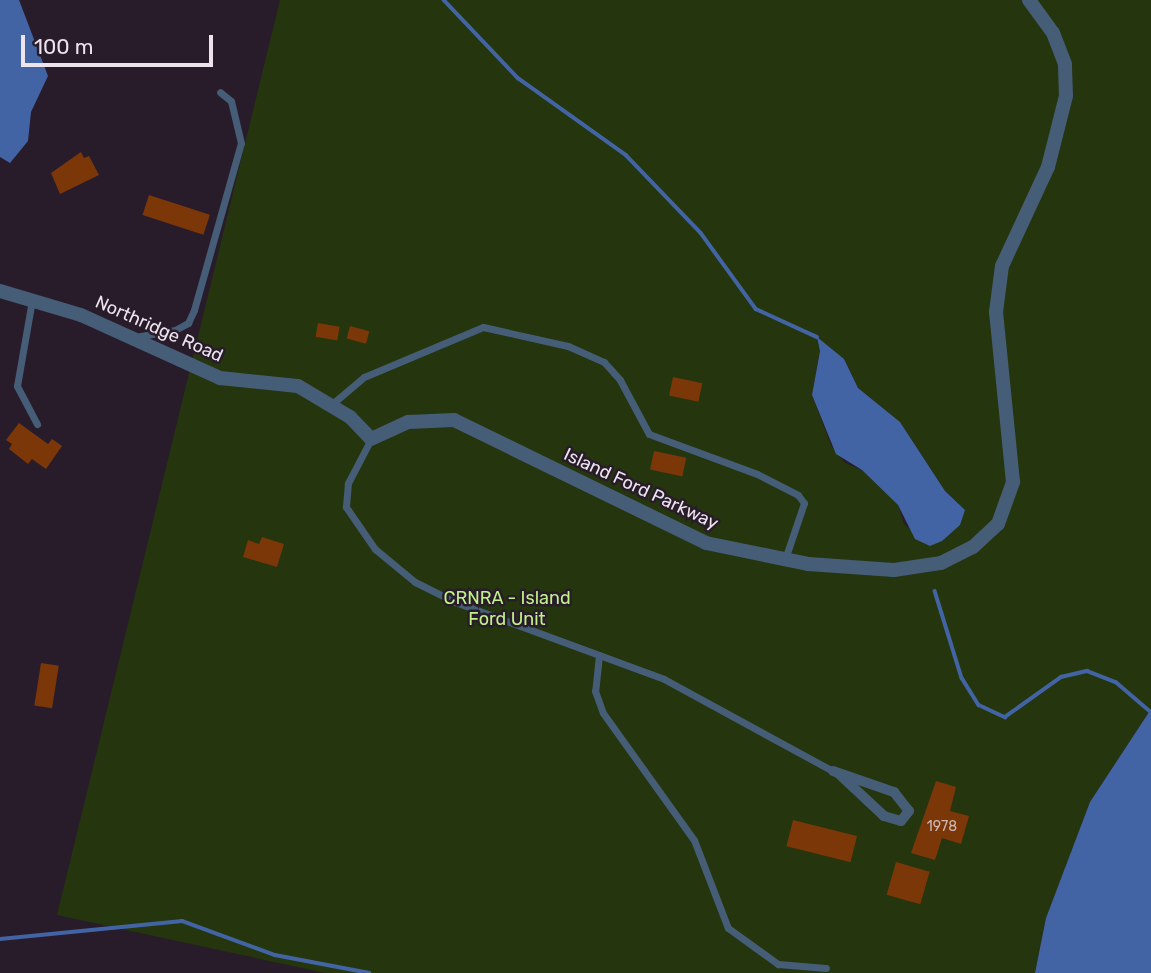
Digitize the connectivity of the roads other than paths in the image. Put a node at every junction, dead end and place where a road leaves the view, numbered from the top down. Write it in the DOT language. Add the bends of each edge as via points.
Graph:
graph roads {
  1 [pos="1030,0"];
  2 [pos="220,92"];
  3 [pos="0,291"];
  4 [pos="32,299"];
  5 [pos="135,337"];
  6 [pos="332,404"];
  7 [pos="37,424"];
  8 [pos="371,439"];
  9 [pos="785,559"];
  10 [pos="599,655"];
  11 [pos="836,773"];
  12 [pos="826,968"];
  1 -- 9 [label="street, Island Ford Parkway" via="1054,33 1065,64 1066,96 1048,167 1002,266 996,312 998,355 1014,453 1013,482 998,524 973,548 933,564 894,570"];
  2 -- 5 [label="lane" via="231,101 241,143 194,310 188,323 175,330"];
  3 -- 4 [label="street, Northridge Road"];
  4 -- 5 [label="street, Northridge Road"];
  4 -- 7 [label="lane" via="17,386"];
  5 -- 6 [label="street, Northridge Road" via="220,378 298,386"];
  6 -- 8 [label="street, Northridge Road"];
  6 -- 9 [label="lane" via="364,377 483,327 568,346 604,362 620,380 649,434 757,474 798,495 804,503"];
  8 -- 9 [label="street, Island Ford Parkway" via="408,422 454,420 706,543"];
  8 -- 10 [label="lane" via="346,495 350,517 375,550 435,593"];
  10 -- 11 [label="lane" via="664,679"];
  10 -- 12 [label="lane" via="595,691 603,713 694,840 728,928 778,964"];
  11 -- 11 [label="street" via="894,792 909,811 901,821 884,816"];
}
